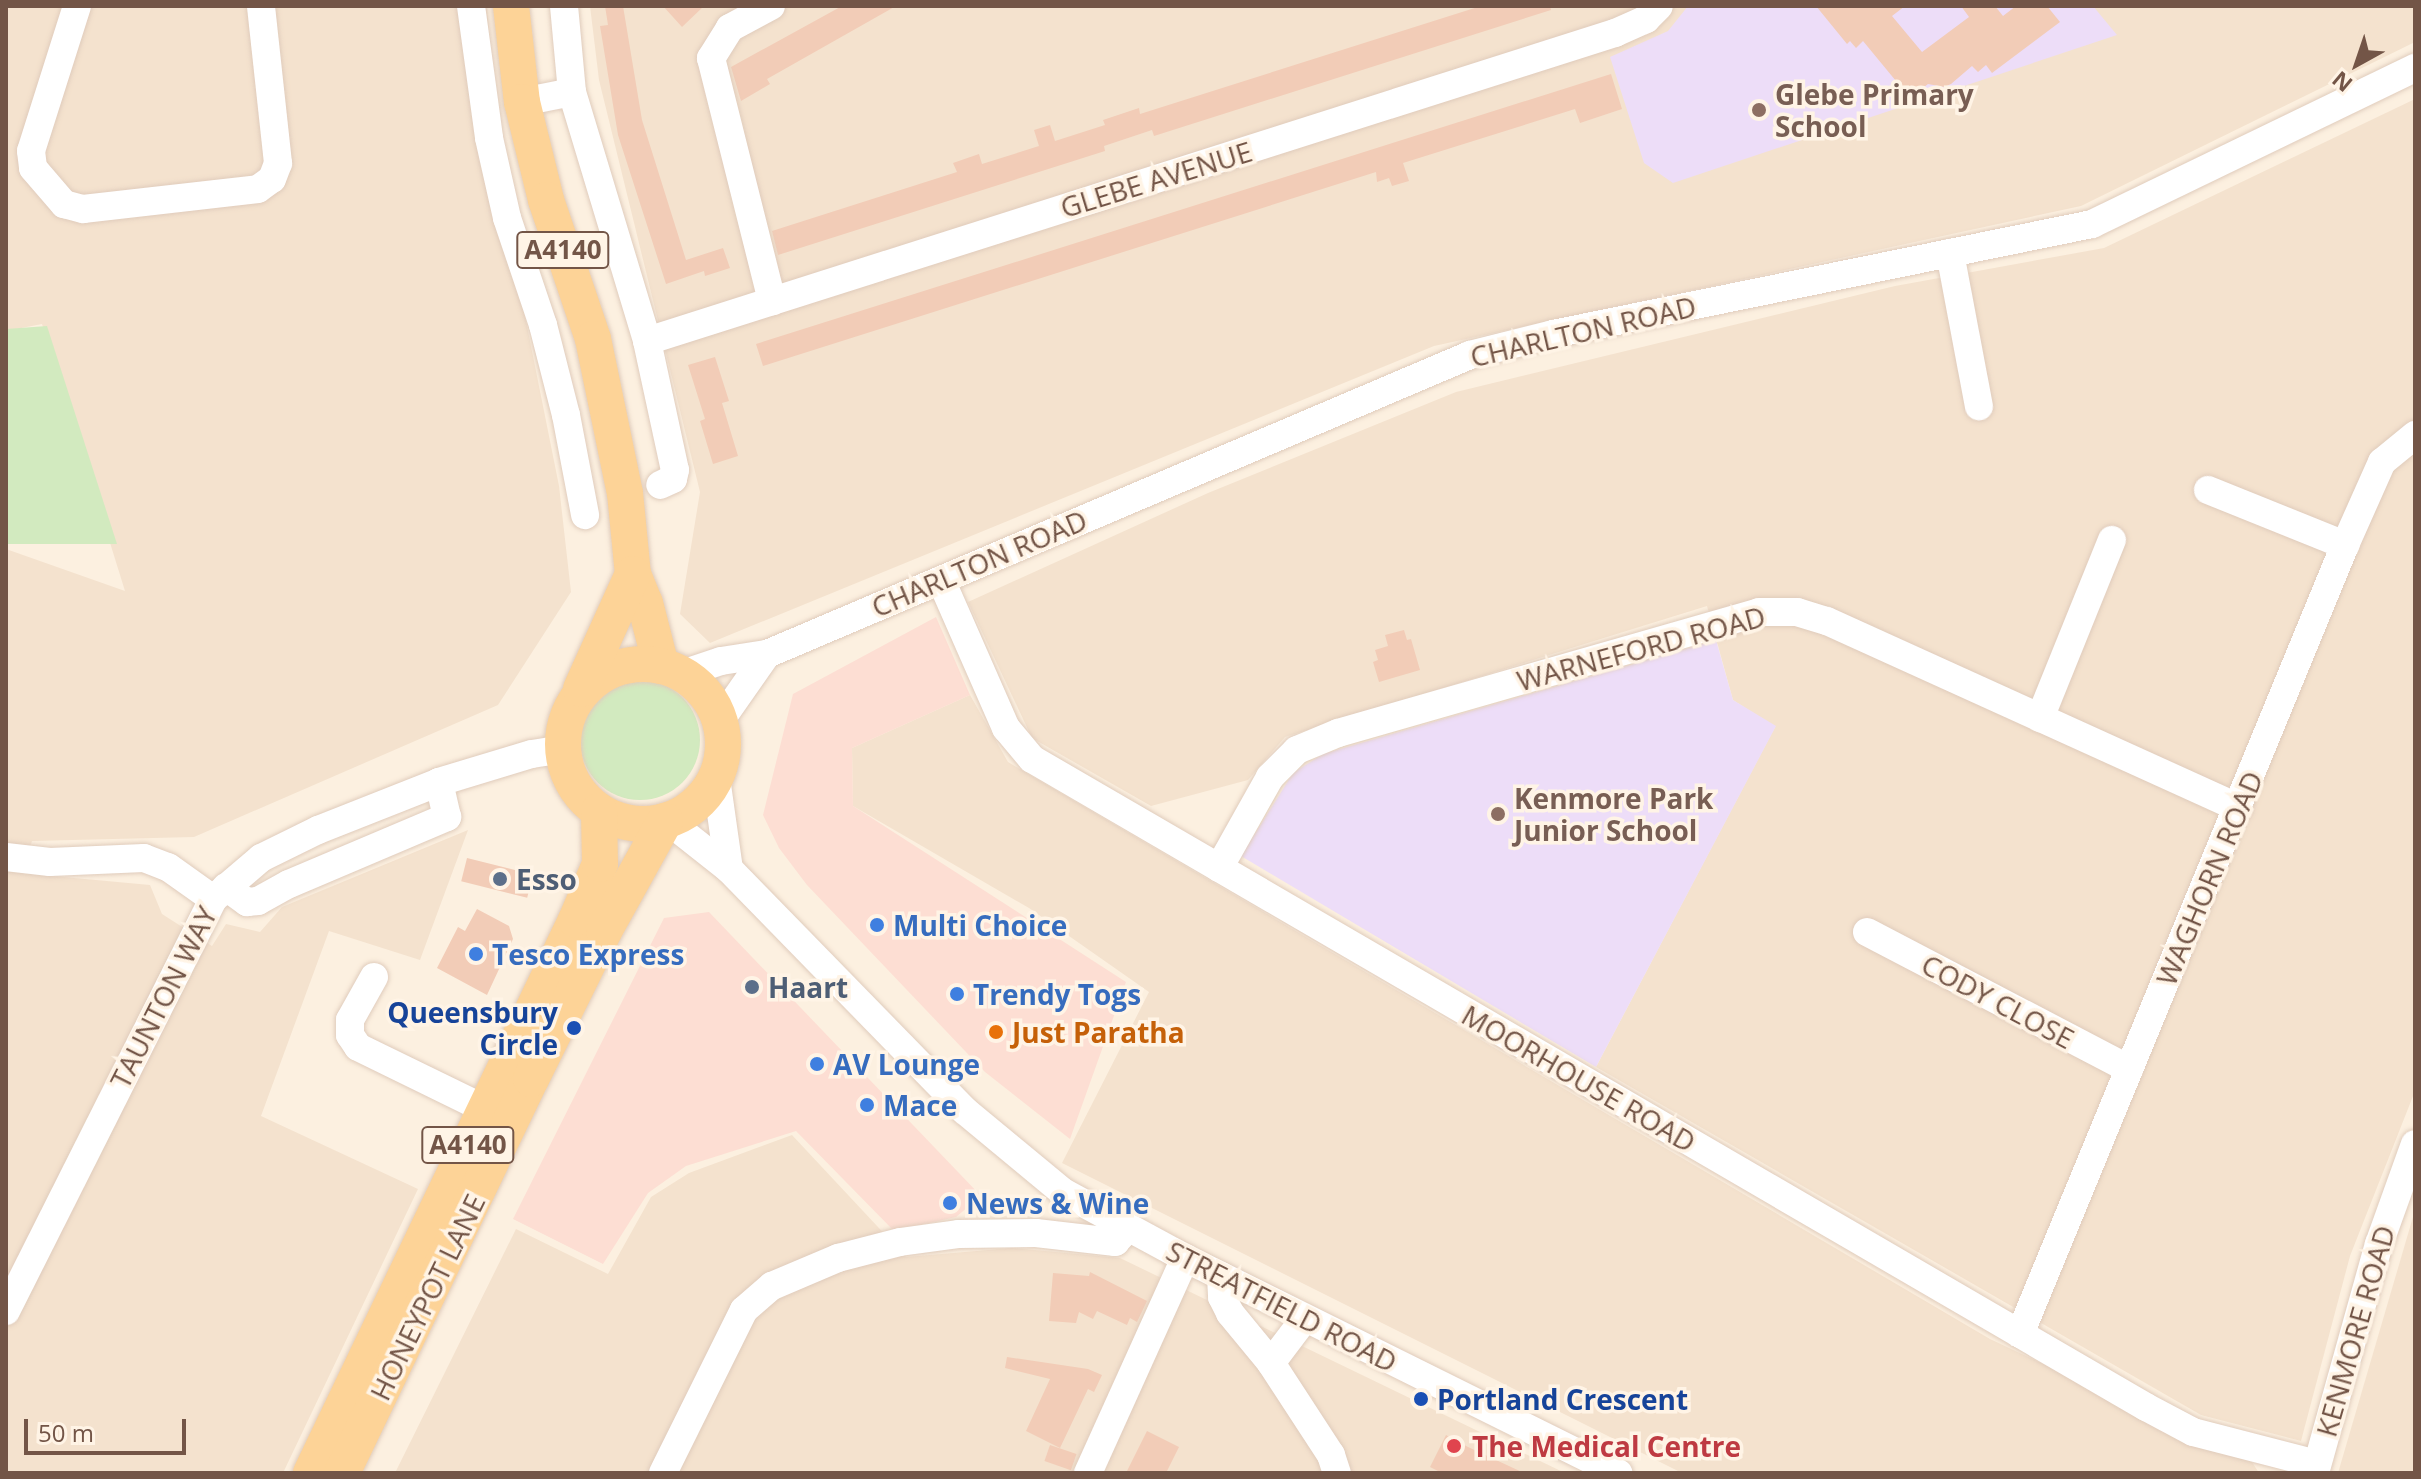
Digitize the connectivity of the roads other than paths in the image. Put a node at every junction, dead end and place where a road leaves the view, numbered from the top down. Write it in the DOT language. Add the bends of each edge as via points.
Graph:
graph roads {
  1 [pos="77,6"];
  2 [pos="261,6"];
  3 [pos="471,6"];
  4 [pos="511,6"];
  5 [pos="564,6"];
  6 [pos="771,6"];
  7 [pos="1659,6"];
  8 [pos="2415,68"];
  9 [pos="572,92"];
  10 [pos="522,102"];
  11 [pos="1950,253"];
  12 [pos="576,289"];
  13 [pos="772,301"];
  14 [pos="536,303"];
  15 [pos="647,341"];
  16 [pos="1979,406"];
  17 [pos="2415,435"];
  18 [pos="660,485"];
  19 [pos="2208,490"];
  20 [pos="585,515"];
  21 [pos="2112,540"];
  22 [pos="2345,545"];
  23 [pos="633,574"];
  24 [pos="941,580"];
  25 [pos="767,654"];
  26 [pos="671,670"];
  27 [pos="577,697"];
  28 [pos="2040,718"];
  29 [pos="720,721"];
  30 [pos="563,749"];
  31 [pos="716,778"];
  32 [pos="439,782"];
  33 [pos="2239,808"];
  34 [pos="599,811"];
  35 [pos="666,821"];
  36 [pos="6,857"];
  37 [pos="1219,868"];
  38 [pos="729,869"];
  39 [pos="219,893"];
  40 [pos="1867,932"];
  41 [pos="374,977"];
  42 [pos="2129,1069"];
  43 [pos="485,1109"];
  44 [pos="2415,1144"];
  45 [pos="1063,1192"];
  46 [pos="1128,1228"];
  47 [pos="1036,1233"];
  48 [pos="1185,1258"];
  49 [pos="1221,1276"];
  50 [pos="6,1311"];
  51 [pos="1305,1318"];
  52 [pos="2020,1334"];
  53 [pos="1271,1363"];
  54 [pos="2316,1468"];
  55 [pos="311,1473"];
  56 [pos="342,1473"];
  57 [pos="663,1473"];
  58 [pos="1088,1473"];
  59 [pos="1337,1473"];
  60 [pos="1619,1473"];
  1 -- 2 [label="street" via="31,151 33,168 64,204 83,209 258,189 272,179 278,163"];
  3 -- 14 [label="street" via="489,138 507,218"];
  4 -- 10 [label="main road, A4140"];
  5 -- 9 [label="street"];
  6 -- 13 [label="street" via="730,28 711,58"];
  7 -- 13 [label="street, GLEBE AVENUE" via="1646,19 1615,33"];
  8 -- 11 [label="street, CHARLTON ROAD" via="2092,224"];
  9 -- 10 [label="street"];
  9 -- 15 [label="street"];
  10 -- 12 [label="main road, A4140" via="546,200"];
  11 -- 16 [label="street"];
  11 -- 24 [label="street, CHARLTON ROAD" via="1470,355"];
  12 -- 14 [label="street"];
  12 -- 23 [label="main road, A4140" via="593,339 625,493"];
  13 -- 15 [label="street, GLEBE AVENUE"];
  14 -- 20 [label="street" via="566,415"];
  15 -- 18 [label="street" via="675,470 673,479"];
  17 -- 22 [label="street, WAGHORN ROAD" via="2382,462"];
  19 -- 22 [label="street"];
  21 -- 28 [label="street"];
  22 -- 33 [label="street, WAGHORN ROAD"];
  23 -- 26 [label="main road, A4140"];
  23 -- 27 [label="main road"];
  24 -- 25 [label="street, CHARLTON ROAD"];
  24 -- 37 [label="street, MOORHOUSE ROAD" via="1006,728 1032,759"];
  25 -- 26 [label="street, CHARLTON ROAD"];
  25 -- 29 [label="street"];
  26 -- 27 [label="main road" via="634,664 615,669"];
  26 -- 29 [label="main road" via="712,702"];
  27 -- 30 [label="main road" via="566,719"];
  28 -- 33 [label="street, WARNEFORD ROAD"];
  28 -- 37 [label="street, WARNEFORD ROAD" via="1827,621 1797,612 1759,612 1338,733 1297,750 1270,777"];
  29 -- 31 [label="main road" via="722,760"];
  30 -- 32 [label="street, TAUNTON WAY"];
  30 -- 34 [label="main road" via="566,769 579,793"];
  31 -- 35 [label="main road" via="692,807"];
  31 -- 38 [label="street"];
  32 -- 39 [label="street, TAUNTON WAY" via="261,858"];
  32 -- 39 [label="street" via="447,817 258,901"];
  33 -- 42 [label="street, WAGHORN ROAD"];
  34 -- 35 [label="main road" via="620,821"];
  34 -- 43 [label="main road, HONEYPOT LANE / A4140" via="600,864"];
  35 -- 38 [label="street, STREATFIELD ROAD"];
  35 -- 56 [label="main road, HONEYPOT LANE / A4140" via="537,1066"];
  36 -- 39 [label="street" via="50,862 144,858"];
  37 -- 52 [label="street, MOORHOUSE ROAD"];
  38 -- 45 [label="street, STREATFIELD ROAD" via="965,1111"];
  39 -- 50 [label="street, TAUNTON WAY"];
  40 -- 42 [label="street, CODY CLOSE"];
  41 -- 43 [label="street" via="350,1020 350,1035 358,1047"];
  42 -- 52 [label="street, WAGHORN ROAD"];
  43 -- 55 [label="main road, HONEYPOT LANE / A4140"];
  44 -- 54 [label="street, KENMORE ROAD" via="2379,1244"];
  45 -- 46 [label="street, STREATFIELD ROAD"];
  45 -- 47 [label="street"];
  46 -- 47 [label="street" via="1115,1242"];
  46 -- 48 [label="street, STREATFIELD ROAD"];
  47 -- 57 [label="street" via="959,1234 900,1242 838,1258 772,1286 744,1310"];
  48 -- 49 [label="street, STREATFIELD ROAD"];
  48 -- 58 [label="street"];
  49 -- 51 [label="street, STREATFIELD ROAD"];
  49 -- 53 [label="street" via="1230,1313"];
  51 -- 53 [label="street"];
  51 -- 60 [label="street, STREATFIELD ROAD"];
  52 -- 54 [label="street, MOORHOUSE ROAD" via="2193,1432"];
  53 -- 59 [label="street" via="1331,1455"];
}
